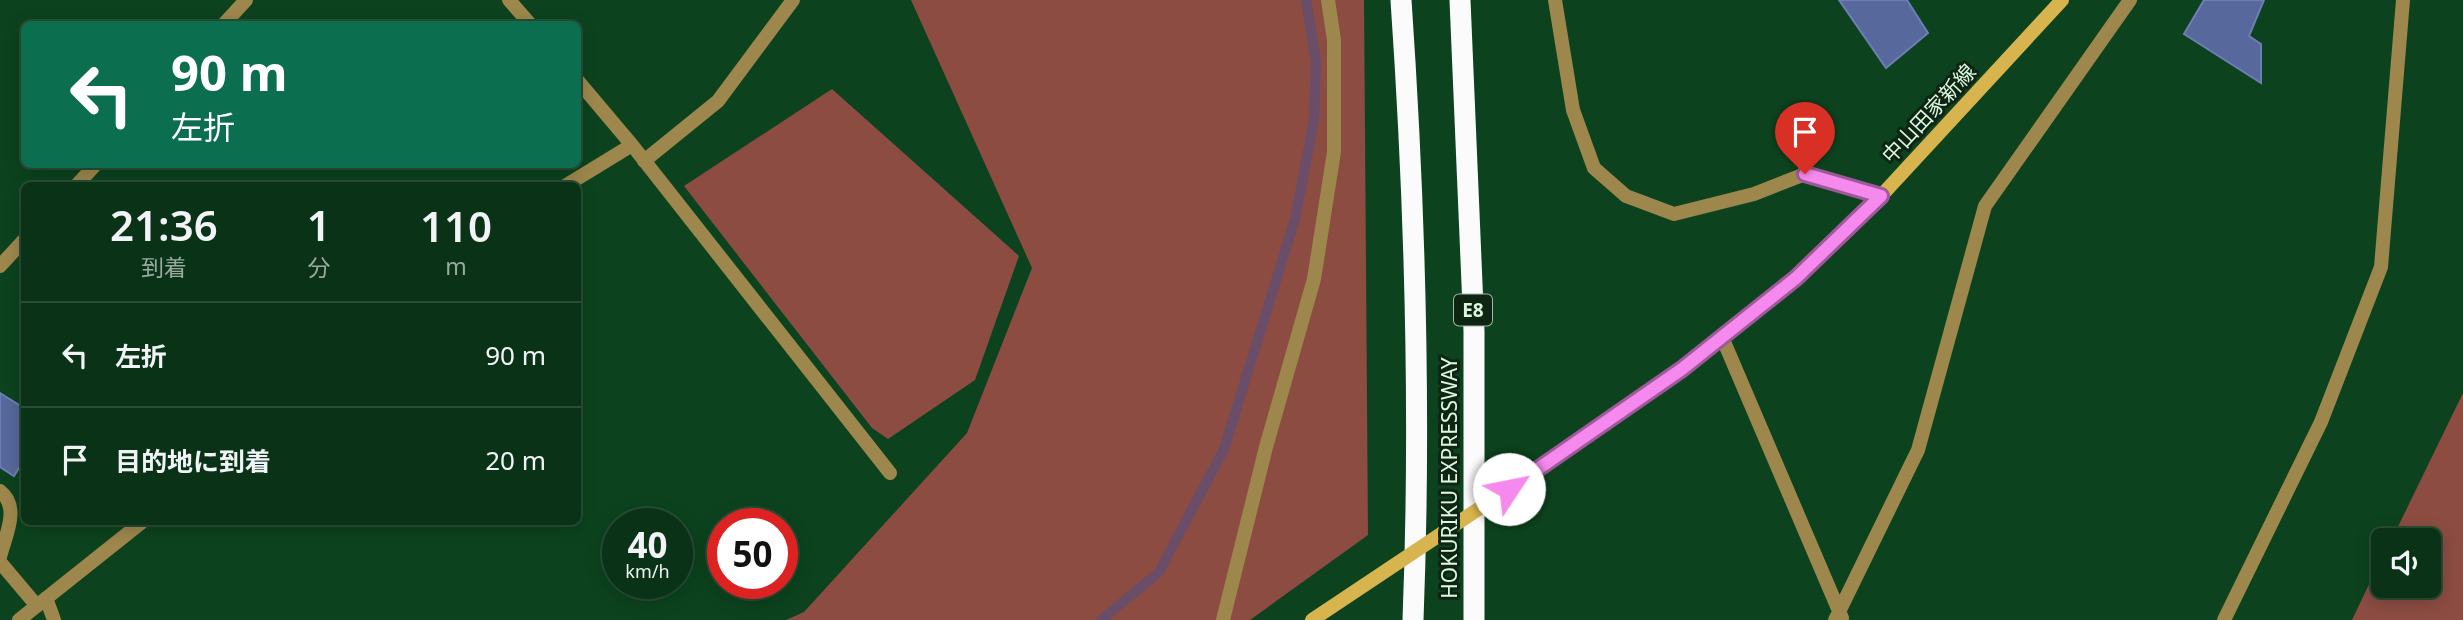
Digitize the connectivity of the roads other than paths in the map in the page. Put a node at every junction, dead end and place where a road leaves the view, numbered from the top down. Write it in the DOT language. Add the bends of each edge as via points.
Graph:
graph roads {
  1 [pos="246,0"];
  2 [pos="509,0"];
  3 [pos="793,0"];
  4 [pos="1328,0"];
  5 [pos="1401,0"];
  6 [pos="1460,0"];
  7 [pos="1555,0"];
  8 [pos="2062,0"];
  9 [pos="2130,0"];
  10 [pos="2403,0"];
  11 [pos="227,21"];
  12 [pos="527,21"];
  13 [pos="581,85"];
  14 [pos="632,145"];
  15 [pos="644,161"];
  16 [pos="92,168"];
  17 [pos="80,182"];
  18 [pos="572,182"];
  19 [pos="1881,196"];
  20 [pos="21,243"];
  21 [pos="0,266"];
  22 [pos="1722,337"];
  23 [pos="890,473"];
  24 [pos="0,491"];
  25 [pos="138,525"];
  26 [pos="0,559"];
  27 [pos="42,602"];
  28 [pos="1839,618"];
  29 [pos="19,620"];
  30 [pos="54,620"];
  31 [pos="1223,620"];
  32 [pos="1312,620"];
  33 [pos="1413,620"];
  34 [pos="1474,620"];
  35 [pos="2224,620"];
  1 -- 11 [label="street"];
  2 -- 12 [label="street"];
  3 -- 15 [label="street" via="718,101"];
  4 -- 31 [label="street" via="1335,40 1335,152 1314,279"];
  5 -- 33 [label="highway, HOKURIKU EXPRESSWAY" via="1414,334"];
  6 -- 34 [label="highway, HOKURIKU EXPRESSWAY / E8" via="1474,331"];
  7 -- 19 [label="street" via="1573,110 1594,168 1626,196 1674,214 1754,194 1805,174"];
  8 -- 19 [label="main road, 中山田家新線"];
  9 -- 28 [label="street" via="1985,206 1918,450"];
  10 -- 35 [label="street" via="2381,267 2321,422"];
  13 -- 14 [label="street"];
  14 -- 15 [label="street"];
  14 -- 18 [label="street"];
  15 -- 23 [label="street"];
  16 -- 17 [label="street"];
  19 -- 22 [label="main road, 中山田家新線" via="1796,278"];
  20 -- 21 [label="street"];
  22 -- 28 [label="street"];
  22 -- 32 [label="main road, 中山田家新線, bridge" via="1552,460"];
  24 -- 26 [label="street" via="12,510"];
  25 -- 27 [label="street"];
  26 -- 27 [label="street"];
  27 -- 29 [label="street"];
  27 -- 30 [label="street"];
}
